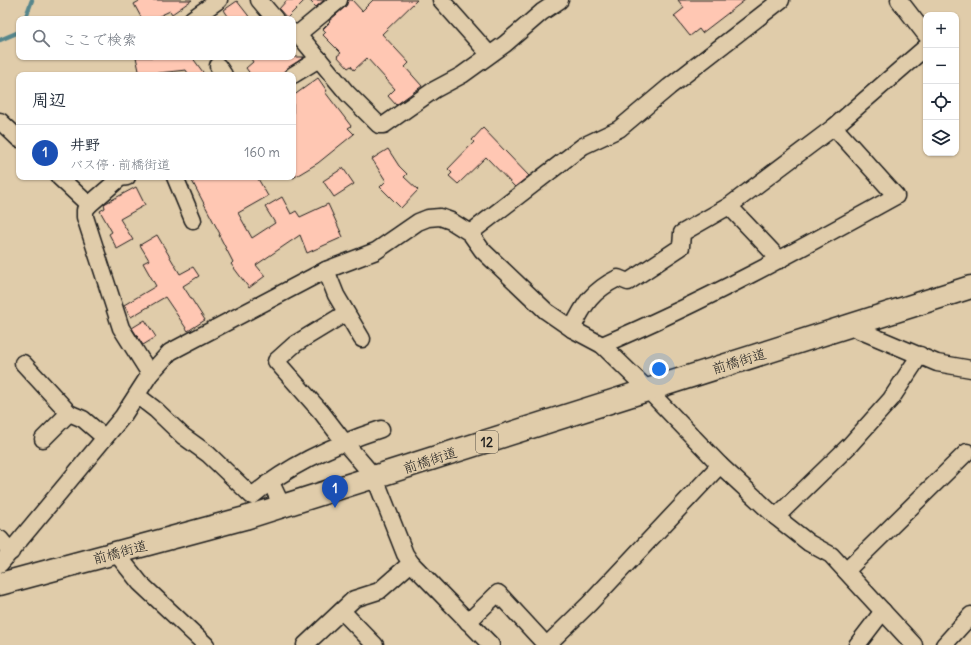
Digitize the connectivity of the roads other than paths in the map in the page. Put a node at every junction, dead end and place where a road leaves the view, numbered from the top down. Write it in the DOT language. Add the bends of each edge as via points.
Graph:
graph roads {
  1 [pos="219,0"];
  2 [pos="259,0"];
  3 [pos="339,0"];
  4 [pos="441,0"];
  5 [pos="560,0"];
  6 [pos="781,0"];
  7 [pos="898,0"];
  8 [pos="196,16"];
  9 [pos="272,16"];
  10 [pos="923,31"];
  11 [pos="296,32"];
  12 [pos="296,34"];
  13 [pos="925,48"];
  14 [pos="489,54"];
  15 [pos="319,59"];
  16 [pos="296,73"];
  17 [pos="0,121"];
  18 [pos="834,127"];
  19 [pos="16,136"];
  20 [pos="62,180"];
  21 [pos="118,180"];
  22 [pos="176,180"];
  23 [pos="89,205"];
  24 [pos="730,206"];
  25 [pos="193,220"];
  26 [pos="470,233"];
  27 [pos="780,260"];
  28 [pos="326,270"];
  29 [pos="971,288"];
  30 [pos="346,313"];
  31 [pos="849,326"];
  32 [pos="572,329"];
  33 [pos="362,339"];
  34 [pos="602,345"];
  35 [pos="920,355"];
  36 [pos="23,363"];
  37 [pos="971,369"];
  38 [pos="150,374"];
  39 [pos="647,389"];
  40 [pos="135,398"];
  41 [pos="68,413"];
  42 [pos="381,429"];
  43 [pos="104,437"];
  44 [pos="44,439"];
  45 [pos="345,443"];
  46 [pos="967,452"];
  47 [pos="720,465"];
  48 [pos="375,478"];
  49 [pos="268,483"];
  50 [pos="282,506"];
  51 [pos="776,517"];
  52 [pos="0,539"];
  53 [pos="11,552"];
  54 [pos="116,553"];
  55 [pos="411,563"];
  56 [pos="0,564"];
  57 [pos="846,571"];
  58 [pos="0,584"];
  59 [pos="342,610"];
  60 [pos="883,611"];
  61 [pos="971,615"];
  62 [pos="468,622"];
  63 [pos="206,645"];
  64 [pos="305,645"];
  65 [pos="375,645"];
  66 [pos="491,645"];
  67 [pos="546,645"];
  68 [pos="857,645"];
  69 [pos="914,645"];
  70 [pos="944,645"];
  1 -- 8 [label="street"];
  2 -- 9 [label="street"];
  3 -- 11 [label="street"];
  4 -- 14 [label="street"];
  5 -- 14 [label="street"];
  6 -- 26 [label="street" via="669,86 619,129 584,146"];
  7 -- 10 [label="street"];
  12 -- 15 [label="street"];
  13 -- 18 [label="street"];
  14 -- 15 [label="street" via="462,75 434,90 384,125 379,125 358,104"];
  15 -- 16 [label="street"];
  17 -- 19 [label="street"];
  18 -- 24 [label="street"];
  18 -- 27 [label="street" via="896,196"];
  20 -- 23 [label="street"];
  21 -- 23 [label="street"];
  22 -- 25 [label="street"];
  23 -- 38 [label="street" via="85,210 87,227 121,328"];
  24 -- 27 [label="street"];
  24 -- 32 [label="street" via="682,233 681,247 628,282 618,278 602,286 585,304"];
  26 -- 28 [label="street" via="440,217 428,218 376,251"];
  26 -- 32 [label="street" via="482,250 546,311"];
  27 -- 34 [label="street" via="656,322"];
  28 -- 30 [label="street"];
  28 -- 38 [label="street" via="170,352"];
  29 -- 31 [label="main road, 前橋街道 / 12"];
  30 -- 33 [label="street"];
  30 -- 45 [label="street" via="295,344 276,361"];
  31 -- 35 [label="street"];
  31 -- 39 [label="main road, 前橋街道 / 12"];
  32 -- 34 [label="street"];
  34 -- 39 [label="street"];
  35 -- 37 [label="street" via="937,362"];
  35 -- 51 [label="street" via="891,399 849,446"];
  36 -- 41 [label="street"];
  38 -- 40 [label="street"];
  39 -- 47 [label="street"];
  39 -- 48 [label="main road, 前橋街道 / 12"];
  40 -- 43 [label="street"];
  40 -- 49 [label="street" via="143,400 156,410 252,496"];
  41 -- 43 [label="street" via="83,418"];
  41 -- 44 [label="street"];
  42 -- 45 [label="street"];
  43 -- 53 [label="street"];
  45 -- 48 [label="street"];
  45 -- 49 [label="street"];
  46 -- 57 [label="street"];
  47 -- 51 [label="street"];
  47 -- 67 [label="street" via="589,604"];
  48 -- 50 [label="main road, 前橋街道 / 12"];
  48 -- 55 [label="street" via="405,554"];
  49 -- 50 [label="street" via="274,489"];
  50 -- 54 [label="main road, 前橋街道 / 12"];
  51 -- 57 [label="street" via="809,543 831,555"];
  52 -- 53 [label="street"];
  53 -- 56 [label="street"];
  54 -- 58 [label="main road, 前橋街道 / 12"];
  54 -- 63 [label="street" via="140,583"];
  55 -- 59 [label="street" via="379,591 354,599"];
  55 -- 62 [label="street"];
  57 -- 60 [label="street"];
  59 -- 64 [label="street"];
  59 -- 65 [label="street"];
  60 -- 68 [label="street"];
  60 -- 69 [label="street"];
  61 -- 70 [label="street"];
  62 -- 66 [label="street"];
  62 -- 67 [label="street" via="498,593"];
}
